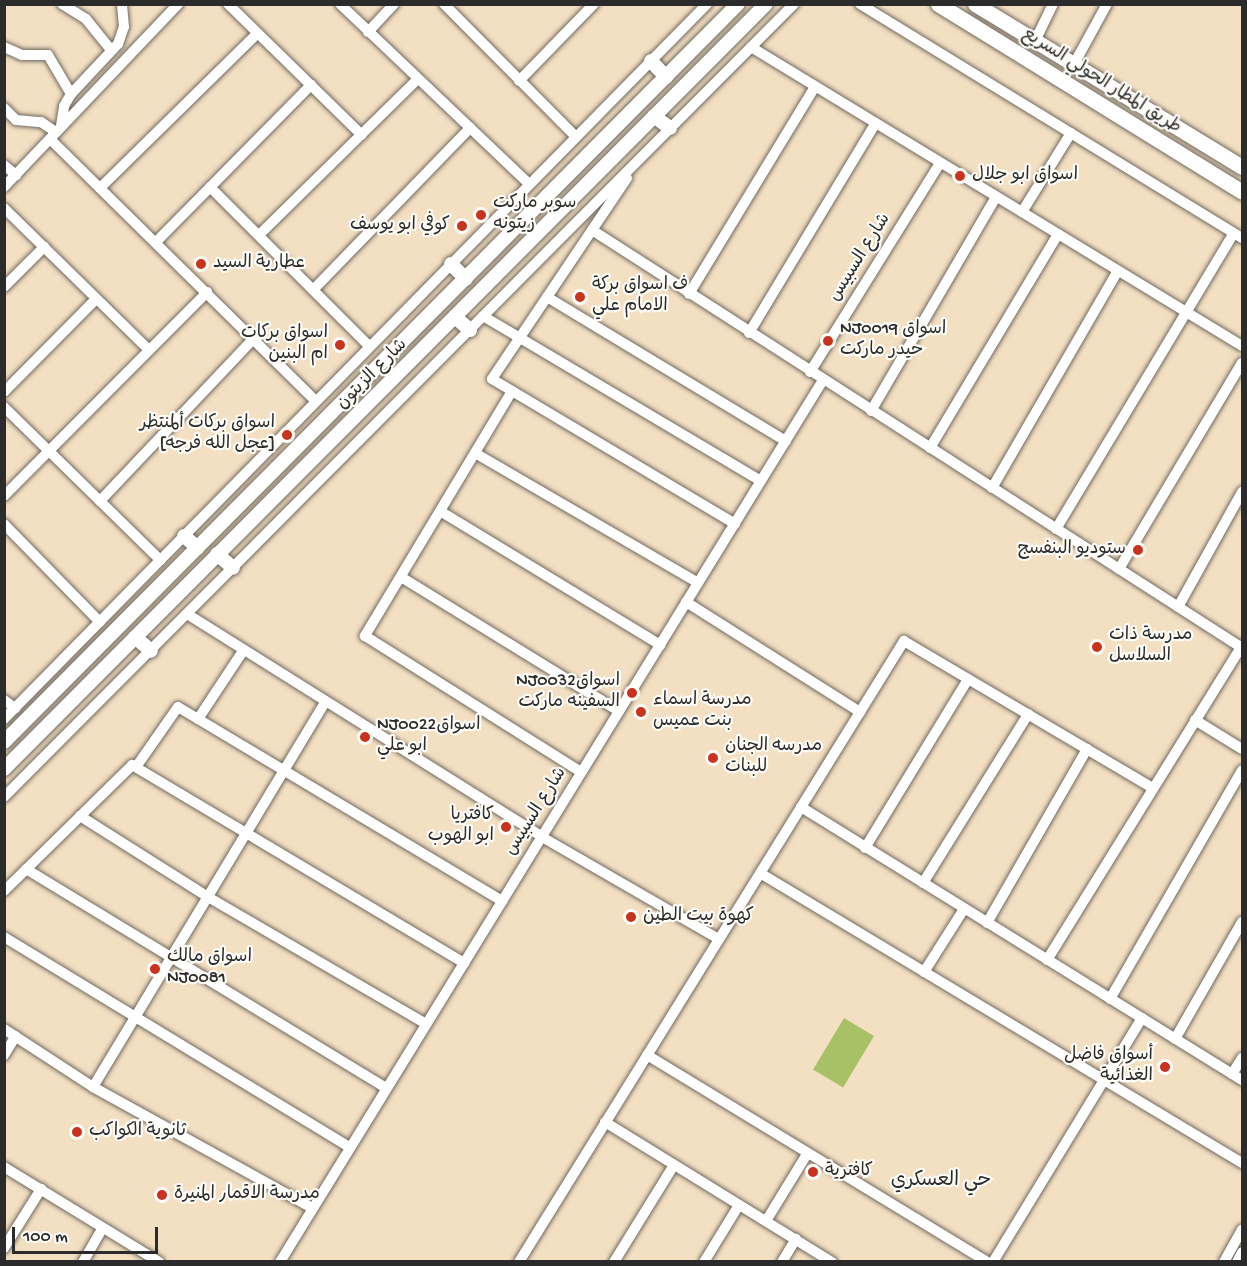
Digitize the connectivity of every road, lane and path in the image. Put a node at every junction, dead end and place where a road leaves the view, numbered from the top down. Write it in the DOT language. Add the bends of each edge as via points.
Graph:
graph roads {
  1 [pos="62,4"];
  2 [pos="122,4"];
  3 [pos="178,4"];
  4 [pos="228,4"];
  5 [pos="340,4"];
  6 [pos="394,4"];
  7 [pos="444,4"];
  8 [pos="594,4"];
  9 [pos="707,4"];
  10 [pos="738,4"];
  11 [pos="766,4"];
  12 [pos="795,4"];
  13 [pos="860,4"];
  14 [pos="938,4"];
  15 [pos="975,4"];
  16 [pos="1053,4"];
  17 [pos="1107,4"];
  18 [pos="726,17"];
  19 [pos="739,31"];
  20 [pos="368,32"];
  21 [pos="258,33"];
  22 [pos="1035,41"];
  23 [pos="4,47"];
  24 [pos="751,47"];
  25 [pos="111,50"];
  26 [pos="651,61"];
  27 [pos="1074,64"];
  28 [pos="666,77"];
  29 [pos="418,79"];
  30 [pos="519,81"];
  31 [pos="311,85"];
  32 [pos="815,87"];
  33 [pos="71,94"];
  34 [pos="4,108"];
  35 [pos="654,116"];
  36 [pos="875,124"];
  37 [pos="470,128"];
  38 [pos="670,128"];
  39 [pos="56,132"];
  40 [pos="1071,133"];
  41 [pos="362,135"];
  42 [pos="575,136"];
  43 [pos="641,158"];
  44 [pos="940,163"];
  45 [pos="4,165"];
  46 [pos="1242,167"];
  47 [pos="16,175"];
  48 [pos="529,184"];
  49 [pos="4,187"];
  50 [pos="210,187"];
  51 [pos="100,188"];
  52 [pos="1242,192"];
  53 [pos="996,197"];
  54 [pos="4,208"];
  55 [pos="1022,212"];
  56 [pos="592,230"];
  57 [pos="1058,234"];
  58 [pos="259,235"];
  59 [pos="1238,235"];
  60 [pos="156,242"];
  61 [pos="44,247"];
  62 [pos="451,264"];
  63 [pos="1118,271"];
  64 [pos="466,279"];
  65 [pos="4,287"];
  66 [pos="313,290"];
  67 [pos="207,292"];
  68 [pos="688,294"];
  69 [pos="547,297"];
  70 [pos="96,299"];
  71 [pos="1187,312"];
  72 [pos="483,316"];
  73 [pos="455,317"];
  74 [pos="470,330"];
  75 [pos="749,333"];
  76 [pos="254,339"];
  77 [pos="519,339"];
  78 [pos="1242,346"];
  79 [pos="370,347"];
  80 [pos="149,351"];
  81 [pos="1242,363"];
  82 [pos="810,372"];
  83 [pos="823,380"];
  84 [pos="512,391"];
  85 [pos="4,392"];
  86 [pos="316,401"];
  87 [pos="343,404"];
  88 [pos="4,407"];
  89 [pos="871,411"];
  90 [pos="358,415"];
  91 [pos="313,432"];
  92 [pos="786,441"];
  93 [pos="326,446"];
  94 [pos="930,448"];
  95 [pos="49,451"];
  96 [pos="475,453"];
  97 [pos="761,481"];
  98 [pos="992,488"];
  99 [pos="1242,492"];
  100 [pos="4,496"];
  101 [pos="100,501"];
  102 [pos="440,511"];
  103 [pos="4,524"];
  104 [pos="735,524"];
  105 [pos="1056,529"];
  106 [pos="184,536"];
  107 [pos="198,548"];
  108 [pos="217,554"];
  109 [pos="160,560"];
  110 [pos="233,568"];
  111 [pos="1119,569"];
  112 [pos="401,576"];
  113 [pos="698,583"];
  114 [pos="686,602"];
  115 [pos="1178,607"];
  116 [pos="187,614"];
  117 [pos="100,622"];
  118 [pos="135,637"];
  119 [pos="660,645"];
  120 [pos="1242,646"];
  121 [pos="151,651"];
  122 [pos="243,651"];
  123 [pos="968,679"];
  124 [pos="4,700"];
  125 [pos="324,704"];
  126 [pos="15,708"];
  127 [pos="619,711"];
  128 [pos="860,712"];
  129 [pos="1028,714"];
  130 [pos="4,718"];
  131 [pos="198,719"];
  132 [pos="1196,720"];
  133 [pos="4,742"];
  134 [pos="1087,749"];
  135 [pos="1242,749"];
  136 [pos="136,767"];
  137 [pos="4,769"];
  138 [pos="1242,770"];
  139 [pos="284,771"];
  140 [pos="581,772"];
  141 [pos="1153,788"];
  142 [pos="4,797"];
  143 [pos="801,807"];
  144 [pos="80,816"];
  145 [pos="247,833"];
  146 [pos="542,837"];
  147 [pos="865,848"];
  148 [pos="26,869"];
  149 [pos="760,873"];
  150 [pos="923,883"];
  151 [pos="4,891"];
  152 [pos="208,897"];
  153 [pos="502,901"];
  154 [pos="964,909"];
  155 [pos="987,922"];
  156 [pos="1242,922"];
  157 [pos="4,938"];
  158 [pos="719,939"];
  159 [pos="172,957"];
  160 [pos="1047,960"];
  161 [pos="464,963"];
  162 [pos="924,972"];
  163 [pos="1110,999"];
  164 [pos="1142,1018"];
  165 [pos="135,1019"];
  166 [pos="426,1024"];
  167 [pos="4,1029"];
  168 [pos="16,1036"];
  169 [pos="1175,1039"];
  170 [pos="4,1055"];
  171 [pos="647,1055"];
  172 [pos="1242,1058"];
  173 [pos="1232,1074"];
  174 [pos="1104,1080"];
  175 [pos="1242,1080"];
  176 [pos="93,1088"];
  177 [pos="386,1088"];
  178 [pos="605,1122"];
  179 [pos="350,1147"];
  180 [pos="807,1154"];
  181 [pos="1242,1163"];
  182 [pos="674,1165"];
  183 [pos="4,1167"];
  184 [pos="40,1189"];
  185 [pos="739,1205"];
  186 [pos="312,1208"];
  187 [pos="766,1221"];
  188 [pos="103,1227"];
  189 [pos="1242,1230"];
  190 [pos="796,1239"];
  191 [pos="4,1248"];
  192 [pos="1242,1252"];
  193 [pos="83,1262"];
  194 [pos="159,1262"];
  195 [pos="280,1262"];
  196 [pos="519,1262"];
  197 [pos="614,1262"];
  198 [pos="704,1262"];
  199 [pos="782,1262"];
  200 [pos="832,1262"];
  201 [pos="987,1262"];
  202 [pos="993,1262"];
  203 [pos="1224,1262"];
  204 [pos="1237,1262"];
  1 -- 25 [label="street" via="86,19"];
  2 -- 25 [label="street" via="124,27"];
  3 -- 39 [label="street"];
  4 -- 21 [label="street"];
  5 -- 20 [label="street"];
  6 -- 20 [label="street"];
  7 -- 30 [label="street"];
  8 -- 30 [label="street"];
  9 -- 26 [label="street"];
  10 -- 18 [label="main road, شارع الزيتون"];
  11 -- 19 [label="main road, شارع الزيتون"];
  12 -- 24 [label="street"];
  13 -- 40 [label="street"];
  14 -- 52 [label="highway, طريق المطار الحولي السريع"];
  15 -- 22 [label="highway, طريق المطار الحولي السريع"];
  16 -- 22 [label="street"];
  17 -- 27 [label="street"];
  18 -- 19 [label="main road" via="735,20"];
  18 -- 28 [label="main road, شارع الزيتون"];
  19 -- 35 [label="main road, شارع الزيتون"];
  20 -- 29 [label="street"];
  21 -- 31 [label="street"];
  21 -- 51 [label="street"];
  22 -- 27 [label="highway, طريق المطار الحولي السريع"];
  23 -- 33 [label="street" via="22,55 48,55"];
  24 -- 32 [label="street"];
  24 -- 38 [label="street"];
  25 -- 33 [label="street"];
  26 -- 28 [label="main road"];
  26 -- 42 [label="street"];
  27 -- 46 [label="highway, طريق المطار الحولي السريع"];
  28 -- 64 [label="main road, شارع الزيتون"];
  29 -- 37 [label="street"];
  29 -- 41 [label="street"];
  30 -- 42 [label="street"];
  31 -- 41 [label="street"];
  31 -- 50 [label="street"];
  32 -- 36 [label="street"];
  32 -- 68 [label="street"];
  33 -- 39 [label="street"];
  34 -- 39 [label="street" via="16,120 41,122"];
  35 -- 38 [label="main road"];
  35 -- 73 [label="main road, شارع الزيتون"];
  36 -- 44 [label="street"];
  36 -- 75 [label="street"];
  37 -- 48 [label="street"];
  37 -- 66 [label="street"];
  38 -- 43 [label="street"];
  39 -- 47 [label="street"];
  39 -- 51 [label="street"];
  40 -- 55 [label="street"];
  40 -- 59 [label="street"];
  41 -- 58 [label="street"];
  42 -- 48 [label="street"];
  43 -- 56 [label="street"];
  43 -- 72 [label="street"];
  44 -- 53 [label="street"];
  44 -- 82 [label="street, شارع السبيس"];
  45 -- 47 [label="street"];
  47 -- 49 [label="street"];
  48 -- 62 [label="street"];
  50 -- 58 [label="street"];
  50 -- 60 [label="street"];
  51 -- 60 [label="street"];
  53 -- 55 [label="street"];
  53 -- 89 [label="street"];
  54 -- 61 [label="street"];
  55 -- 57 [label="street"];
  56 -- 68 [label="street"];
  56 -- 69 [label="street"];
  57 -- 63 [label="street"];
  57 -- 94 [label="street"];
  58 -- 66 [label="street"];
  59 -- 71 [label="street"];
  60 -- 67 [label="street"];
  61 -- 65 [label="street"];
  61 -- 70 [label="street"];
  62 -- 64 [label="main road"];
  62 -- 79 [label="street"];
  63 -- 71 [label="street"];
  63 -- 98 [label="street"];
  64 -- 87 [label="main road, شارع الزيتون"];
  66 -- 79 [label="street"];
  67 -- 76 [label="street"];
  67 -- 80 [label="street"];
  68 -- 75 [label="street"];
  69 -- 77 [label="street"];
  69 -- 92 [label="street"];
  70 -- 80 [label="street"];
  70 -- 85 [label="street"];
  71 -- 78 [label="street"];
  71 -- 105 [label="street"];
  72 -- 74 [label="street"];
  72 -- 77 [label="street"];
  73 -- 74 [label="main road"];
  73 -- 90 [label="main road, شارع الزيتون"];
  74 -- 110 [label="street"];
  75 -- 82 [label="street"];
  76 -- 86 [label="street"];
  76 -- 101 [label="street"];
  77 -- 84 [label="street" via="492,379"];
  77 -- 97 [label="street"];
  79 -- 86 [label="street"];
  80 -- 95 [label="street"];
  81 -- 111 [label="street"];
  82 -- 83 [label="street"];
  83 -- 89 [label="street"];
  83 -- 92 [label="street, شارع السبيس"];
  84 -- 96 [label="street"];
  84 -- 104 [label="street"];
  86 -- 106 [label="street"];
  87 -- 90 [label="main road" via="346,415"];
  87 -- 91 [label="main road, شارع الزيتون"];
  88 -- 95 [label="street"];
  89 -- 94 [label="street"];
  90 -- 93 [label="main road, شارع الزيتون"];
  91 -- 93 [label="main road" via="323,436"];
  91 -- 107 [label="main road, شارع الزيتون"];
  92 -- 97 [label="street, شارع السبيس"];
  93 -- 108 [label="main road, شارع الزيتون"];
  94 -- 98 [label="street"];
  95 -- 100 [label="street"];
  95 -- 101 [label="street"];
  96 -- 102 [label="street"];
  96 -- 113 [label="street"];
  97 -- 104 [label="street, شارع السبيس"];
  98 -- 105 [label="street"];
  99 -- 115 [label="street"];
  101 -- 109 [label="street"];
  102 -- 112 [label="street"];
  102 -- 119 [label="street"];
  103 -- 117 [label="street"];
  104 -- 113 [label="street, شارع السبيس"];
  105 -- 111 [label="street"];
  106 -- 107 [label="main road"];
  106 -- 109 [label="street"];
  107 -- 133 [label="main road, شارع الزيتون"];
  108 -- 110 [label="main road"];
  108 -- 118 [label="main road, شارع الزيتون"];
  109 -- 117 [label="street"];
  110 -- 116 [label="street"];
  111 -- 115 [label="street"];
  112 -- 127 [label="street"];
  112 -- 140 [label="street" via="365,636"];
  113 -- 114 [label="street, شارع السبيس"];
  114 -- 119 [label="street, شارع السبيس"];
  114 -- 128 [label="street"];
  115 -- 120 [label="street"];
  116 -- 121 [label="street"];
  116 -- 122 [label="street"];
  117 -- 126 [label="street"];
  118 -- 121 [label="main road"];
  118 -- 137 [label="main road, شارع الزيتون"];
  119 -- 127 [label="street, شارع السبيس"];
  120 -- 132 [label="street"];
  121 -- 142 [label="street"];
  122 -- 125 [label="street"];
  122 -- 131 [label="street"];
  123 -- 128 [label="street" via="904,641"];
  123 -- 129 [label="street"];
  123 -- 147 [label="street"];
  124 -- 126 [label="street"];
  125 -- 139 [label="street"];
  125 -- 146 [label="street"];
  126 -- 130 [label="street"];
  127 -- 140 [label="street, شارع السبيس"];
  128 -- 143 [label="street"];
  129 -- 134 [label="street"];
  129 -- 150 [label="street"];
  131 -- 136 [label="street" via="178,707"];
  131 -- 139 [label="street"];
  132 -- 135 [label="street"];
  132 -- 141 [label="street"];
  134 -- 141 [label="street"];
  134 -- 155 [label="street"];
  136 -- 144 [label="street" via="132,765"];
  136 -- 145 [label="street"];
  138 -- 163 [label="street"];
  139 -- 145 [label="street"];
  139 -- 153 [label="street"];
  140 -- 146 [label="street, شارع السبيس"];
  141 -- 160 [label="street"];
  143 -- 147 [label="street"];
  143 -- 149 [label="street"];
  144 -- 148 [label="street"];
  144 -- 152 [label="street"];
  145 -- 152 [label="street"];
  145 -- 161 [label="street"];
  146 -- 153 [label="street, شارع السبيس"];
  146 -- 158 [label="street"];
  147 -- 150 [label="street"];
  148 -- 151 [label="street"];
  148 -- 159 [label="street"];
  149 -- 158 [label="street"];
  149 -- 162 [label="street"];
  150 -- 154 [label="street"];
  152 -- 159 [label="street"];
  152 -- 166 [label="street"];
  153 -- 161 [label="street, شارع السبيس"];
  154 -- 155 [label="street"];
  154 -- 162 [label="street"];
  155 -- 160 [label="street"];
  156 -- 169 [label="street"];
  157 -- 165 [label="street"];
  158 -- 171 [label="street"];
  159 -- 165 [label="street"];
  159 -- 177 [label="street"];
  160 -- 163 [label="street"];
  161 -- 166 [label="street, شارع السبيس"];
  162 -- 174 [label="street"];
  163 -- 164 [label="street"];
  164 -- 169 [label="street"];
  164 -- 174 [label="street"];
  165 -- 176 [label="street"];
  165 -- 179 [label="street"];
  166 -- 177 [label="street, شارع السبيس"];
  167 -- 168 [label="street"];
  168 -- 170 [label="street"];
  168 -- 176 [label="street"];
  169 -- 173 [label="street"];
  171 -- 178 [label="street"];
  171 -- 180 [label="street"];
  172 -- 173 [label="street"];
  173 -- 175 [label="street"];
  174 -- 181 [label="street"];
  174 -- 202 [label="street"];
  176 -- 186 [label="street"];
  177 -- 179 [label="street, شارع السبيس"];
  178 -- 182 [label="street"];
  178 -- 196 [label="street"];
  179 -- 186 [label="street, شارع السبيس"];
  180 -- 187 [label="street"];
  180 -- 201 [label="street"];
  182 -- 185 [label="street"];
  182 -- 197 [label="street"];
  183 -- 184 [label="street"];
  184 -- 188 [label="street"];
  184 -- 191 [label="street"];
  185 -- 187 [label="street"];
  185 -- 198 [label="street"];
  186 -- 195 [label="street, شارع السبيس"];
  187 -- 190 [label="street"];
  188 -- 193 [label="street"];
  188 -- 194 [label="street"];
  189 -- 203 [label="street"];
  190 -- 199 [label="street"];
  190 -- 200 [label="street"];
  192 -- 204 [label="street"];
}
